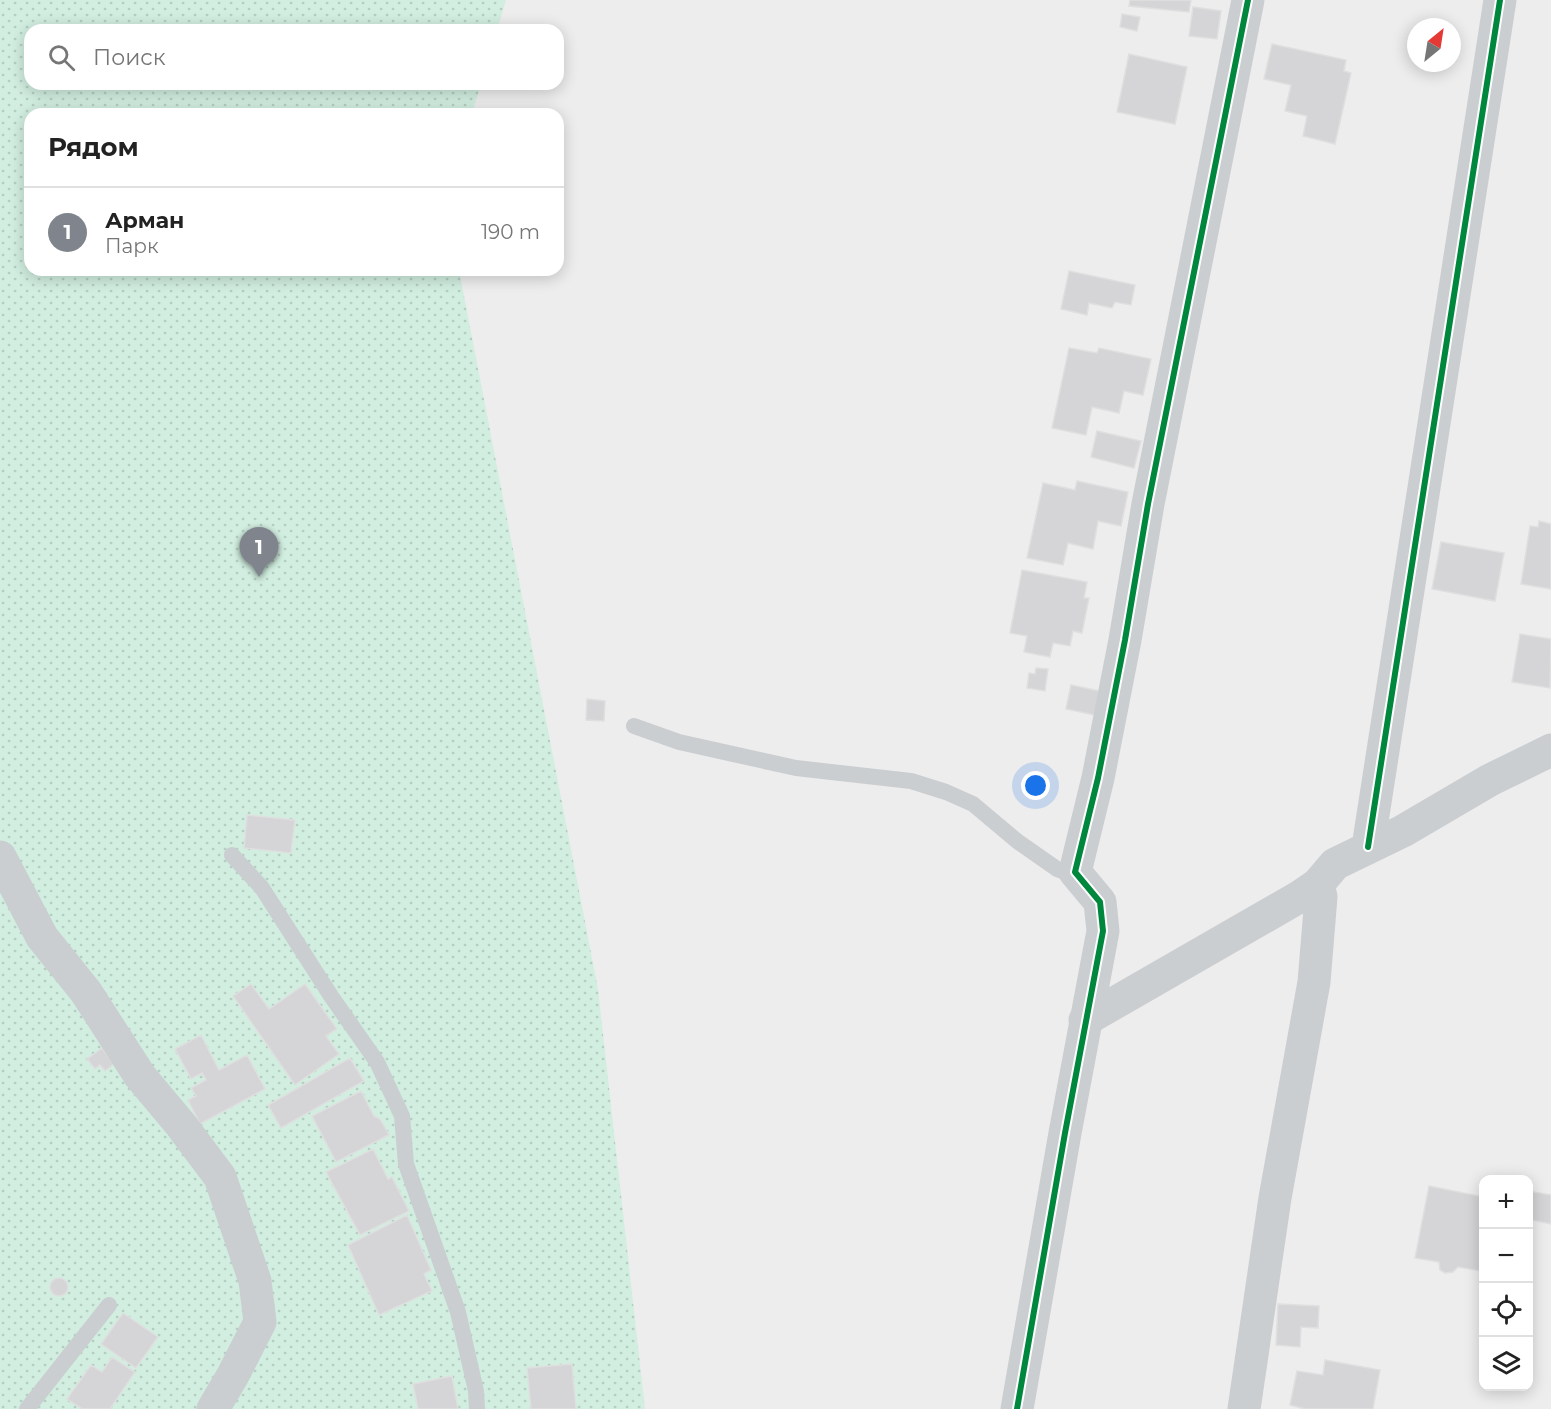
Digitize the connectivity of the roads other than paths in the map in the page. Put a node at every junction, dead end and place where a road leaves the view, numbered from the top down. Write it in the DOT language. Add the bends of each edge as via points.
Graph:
graph roads {
  1 [pos="1248,0"];
  2 [pos="1500,0"];
  3 [pos="633,726"];
  4 [pos="1551,750"];
  5 [pos="1368,847"];
  6 [pos="232,855"];
  7 [pos="0,857"];
  8 [pos="1075,872"];
  9 [pos="1318,884"];
  10 [pos="1085,1020"];
  11 [pos="109,1305"];
  12 [pos="27,1409"];
  13 [pos="213,1409"];
  14 [pos="477,1409"];
  15 [pos="1017,1409"];
  16 [pos="1244,1409"];
  1 -- 8 [label="street" via="1098,778"];
  2 -- 5 [label="street"];
  3 -- 8 [label="lane" via="679,742 796,768 911,780 973,804 1057,869"];
  4 -- 5 [label="street"];
  5 -- 9 [label="street" via="1335,864"];
  6 -- 14 [label="lane" via="262,888 377,1062 402,1116 406,1164 458,1312"];
  7 -- 13 [label="street" via="42,937 86,992 140,1076 220,1176 255,1281 260,1322"];
  8 -- 10 [label="street" via="1100,902 1103,931"];
  9 -- 10 [label="street"];
  9 -- 16 [label="street" via="1321,897 1314,982 1276,1187"];
  10 -- 15 [label="street"];
  11 -- 12 [label="lane"];
}
